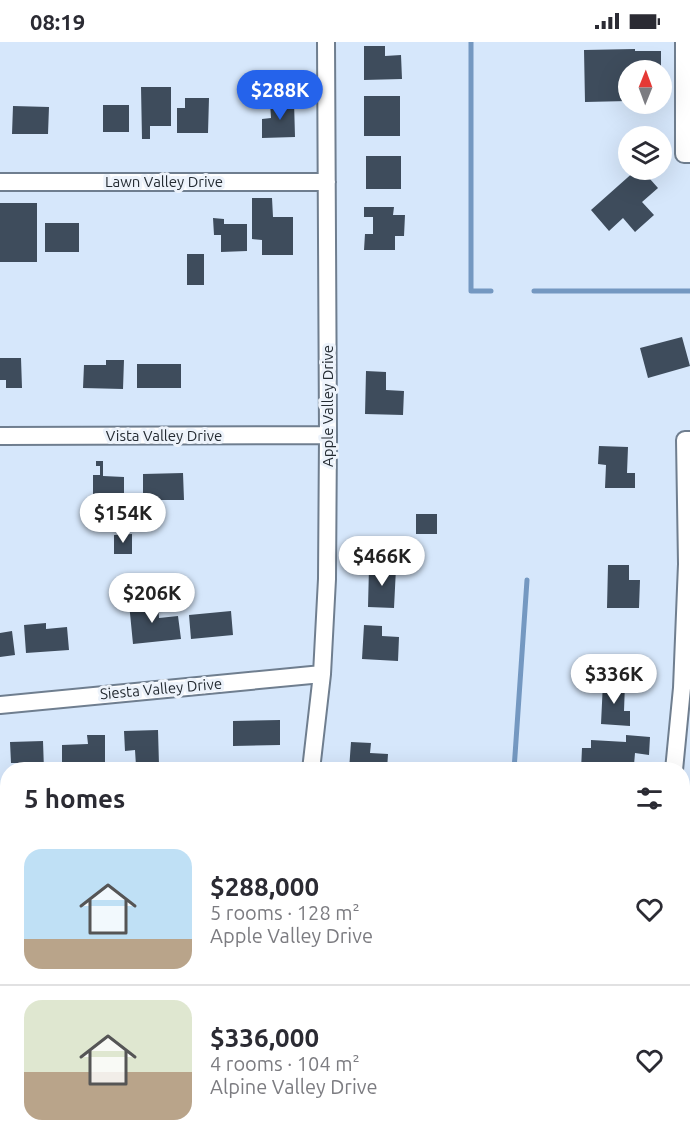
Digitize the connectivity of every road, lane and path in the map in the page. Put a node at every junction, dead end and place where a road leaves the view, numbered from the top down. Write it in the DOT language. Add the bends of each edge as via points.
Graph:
graph roads {
  1 [pos="326,42"];
  2 [pos="684,42"];
  3 [pos="687,154"];
  4 [pos="0,182"];
  5 [pos="327,182"];
  6 [pos="328,435"];
  7 [pos="0,436"];
  8 [pos="687,440"];
  9 [pos="322,674"];
  10 [pos="686,688"];
  11 [pos="0,705"];
  12 [pos="312,762"];
  13 [pos="675,762"];
  1 -- 5 [label="street, Apple Valley Drive"];
  2 -- 3 [label="street"];
  4 -- 5 [label="street, Lawn Valley Drive"];
  5 -- 6 [label="street, Apple Valley Drive"];
  6 -- 7 [label="street, Vista Valley Drive"];
  6 -- 9 [label="street, Apple Valley Drive"];
  8 -- 10 [label="street"];
  9 -- 11 [label="street, Siesta Valley Drive"];
  9 -- 12 [label="street, Apple Valley Drive"];
  10 -- 13 [label="street"];
}
